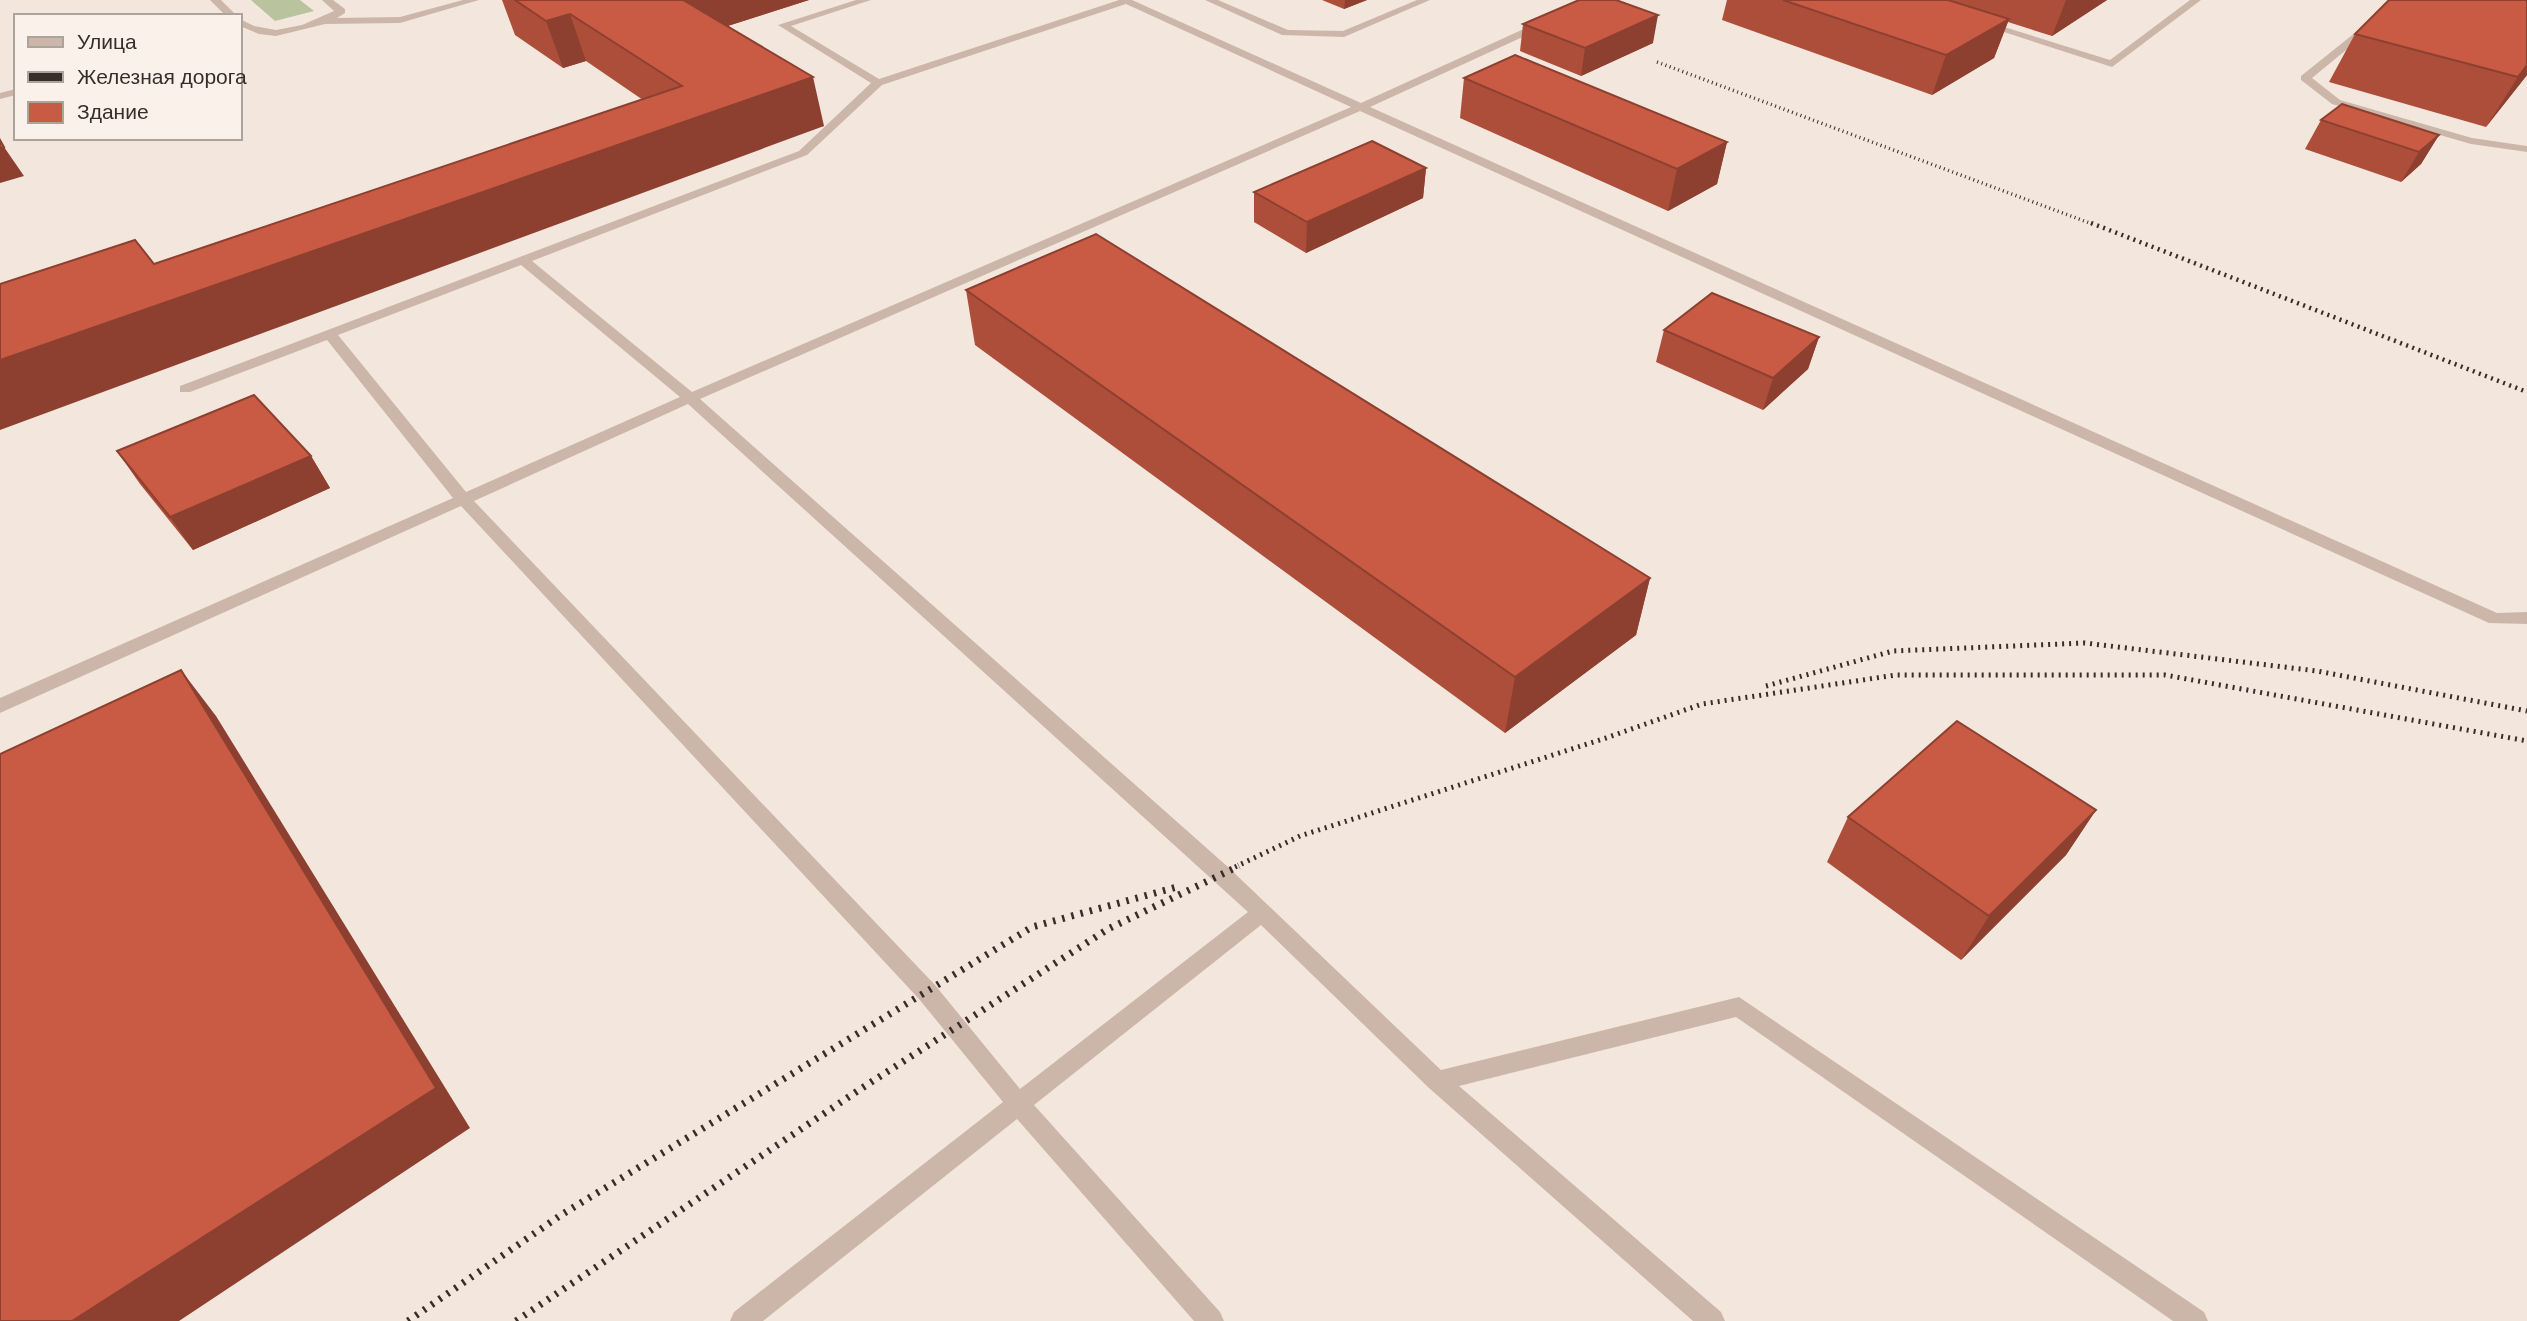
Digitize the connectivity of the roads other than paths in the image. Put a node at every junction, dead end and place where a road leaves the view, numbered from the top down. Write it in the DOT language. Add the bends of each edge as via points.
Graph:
graph roads {
  1 [pos="215,0"];
  2 [pos="327,0"];
  3 [pos="474,0"];
  4 [pos="866,0"];
  5 [pos="1210,0"];
  6 [pos="1425,0"];
  7 [pos="2196,0"];
  8 [pos="2402,0"];
  9 [pos="1125,1"];
  10 [pos="230,14"];
  11 [pos="1557,17"];
  12 [pos="1972,20"];
  13 [pos="326,22"];
  14 [pos="242,28"];
  15 [pos="878,83"];
  16 [pos="1358,108"];
  17 [pos="2527,149"];
  18 [pos="524,261"];
  19 [pos="330,335"];
  20 [pos="185,389"];
  21 [pos="690,398"];
  22 [pos="463,499"];
  23 [pos="2527,618"];
  24 [pos="0,706"];
  25 [pos="1262,912"];
  26 [pos="1437,1081"];
  27 [pos="1019,1105"];
  28 [pos="743,1321"];
  29 [pos="1211,1321"];
  30 [pos="1712,1321"];
  31 [pos="2195,1321"];
  1 -- 10 [label="street"];
  2 -- 13 [label="street" via="341,11"];
  3 -- 13 [label="street" via="400,20"];
  4 -- 15 [label="street" via="783,25"];
  5 -- 6 [label="street" via="1286,33 1332,34 1344,34"];
  7 -- 12 [label="street" via="2112,64"];
  8 -- 17 [label="street" via="2305,78 2336,102 2471,141"];
  9 -- 15 [label="street"];
  9 -- 16 [label="street"];
  11 -- 16 [label="street"];
  13 -- 14 [label="street" via="300,30 257,33"];
  15 -- 18 [label="street" via="803,153"];
  16 -- 21 [label="street"];
  16 -- 23 [label="street" via="2496,619"];
  18 -- 19 [label="street"];
  18 -- 21 [label="street"];
  19 -- 20 [label="street"];
  19 -- 22 [label="street"];
  21 -- 22 [label="street"];
  21 -- 25 [label="street"];
  22 -- 24 [label="street"];
  22 -- 27 [label="street" via="927,992"];
  25 -- 26 [label="street"];
  25 -- 27 [label="street"];
  26 -- 30 [label="street"];
  26 -- 31 [label="street" via="1739,1007"];
  27 -- 28 [label="street"];
  27 -- 29 [label="street"];
}
